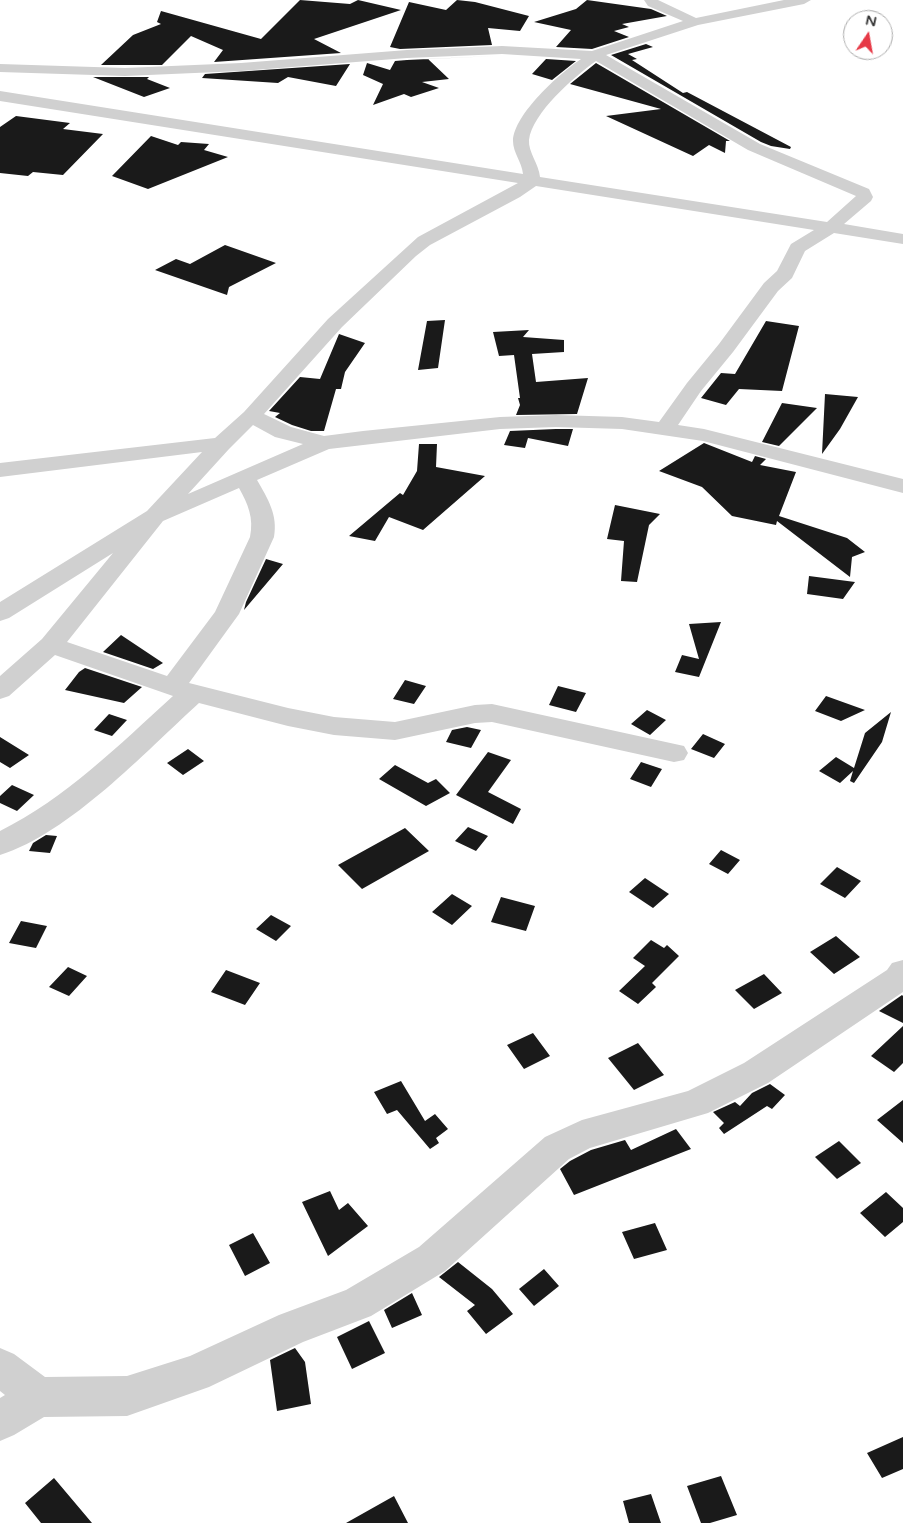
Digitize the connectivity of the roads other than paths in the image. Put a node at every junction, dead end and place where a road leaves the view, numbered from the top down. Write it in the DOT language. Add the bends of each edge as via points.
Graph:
graph roads {
  1 [pos="652,0"];
  2 [pos="804,0"];
  3 [pos="695,22"];
  4 [pos="595,55"];
  5 [pos="0,68"];
  6 [pos="0,96"];
  7 [pos="532,181"];
  8 [pos="830,228"];
  9 [pos="903,239"];
  10 [pos="251,416"];
  11 [pos="666,429"];
  12 [pos="324,443"];
  13 [pos="221,444"];
  14 [pos="0,470"];
  15 [pos="245,478"];
  16 [pos="903,486"];
  17 [pos="155,516"];
  18 [pos="2,610"];
  19 [pos="50,645"];
  20 [pos="0,690"];
  21 [pos="183,690"];
  22 [pos="674,753"];
  23 [pos="0,844"];
  24 [pos="903,972"];
  25 [pos="0,1367"];
  26 [pos="39,1397"];
  27 [pos="0,1421"];
  1 -- 3 [label="street"];
  2 -- 3 [label="street"];
  3 -- 4 [label="street"];
  4 -- 5 [label="street" via="485,50 125,72"];
  4 -- 7 [label="street" via="571,72 532,114 521,139"];
  4 -- 8 [label="street" via="754,148 865,195"];
  6 -- 7 [label="street"];
  7 -- 8 [label="street"];
  7 -- 10 [label="street" via="410,252 335,323"];
  8 -- 9 [label="street"];
  8 -- 11 [label="street" via="797,248 785,274 694,387"];
  10 -- 12 [label="street" via="284,432"];
  10 -- 13 [label="street"];
  11 -- 12 [label="street" via="622,423 500,423"];
  11 -- 16 [label="street" via="704,435"];
  12 -- 15 [label="street"];
  13 -- 14 [label="street"];
  13 -- 17 [label="street"];
  15 -- 17 [label="street"];
  15 -- 21 [label="street" via="264,514 262,537 227,614"];
  17 -- 18 [label="street"];
  17 -- 19 [label="street"];
  19 -- 20 [label="street"];
  19 -- 21 [label="street"];
  21 -- 22 [label="street" via="288,717 395,731 492,713"];
  21 -- 23 [label="street" via="90,787 37,825"];
  24 -- 26 [label="street" via="898,979 756,1073 696,1103 582,1136 557,1148 432,1260 358,1303 292,1328 195,1373 127,1396"];
  25 -- 26 [label="street"];
  26 -- 27 [label="street"];
}
